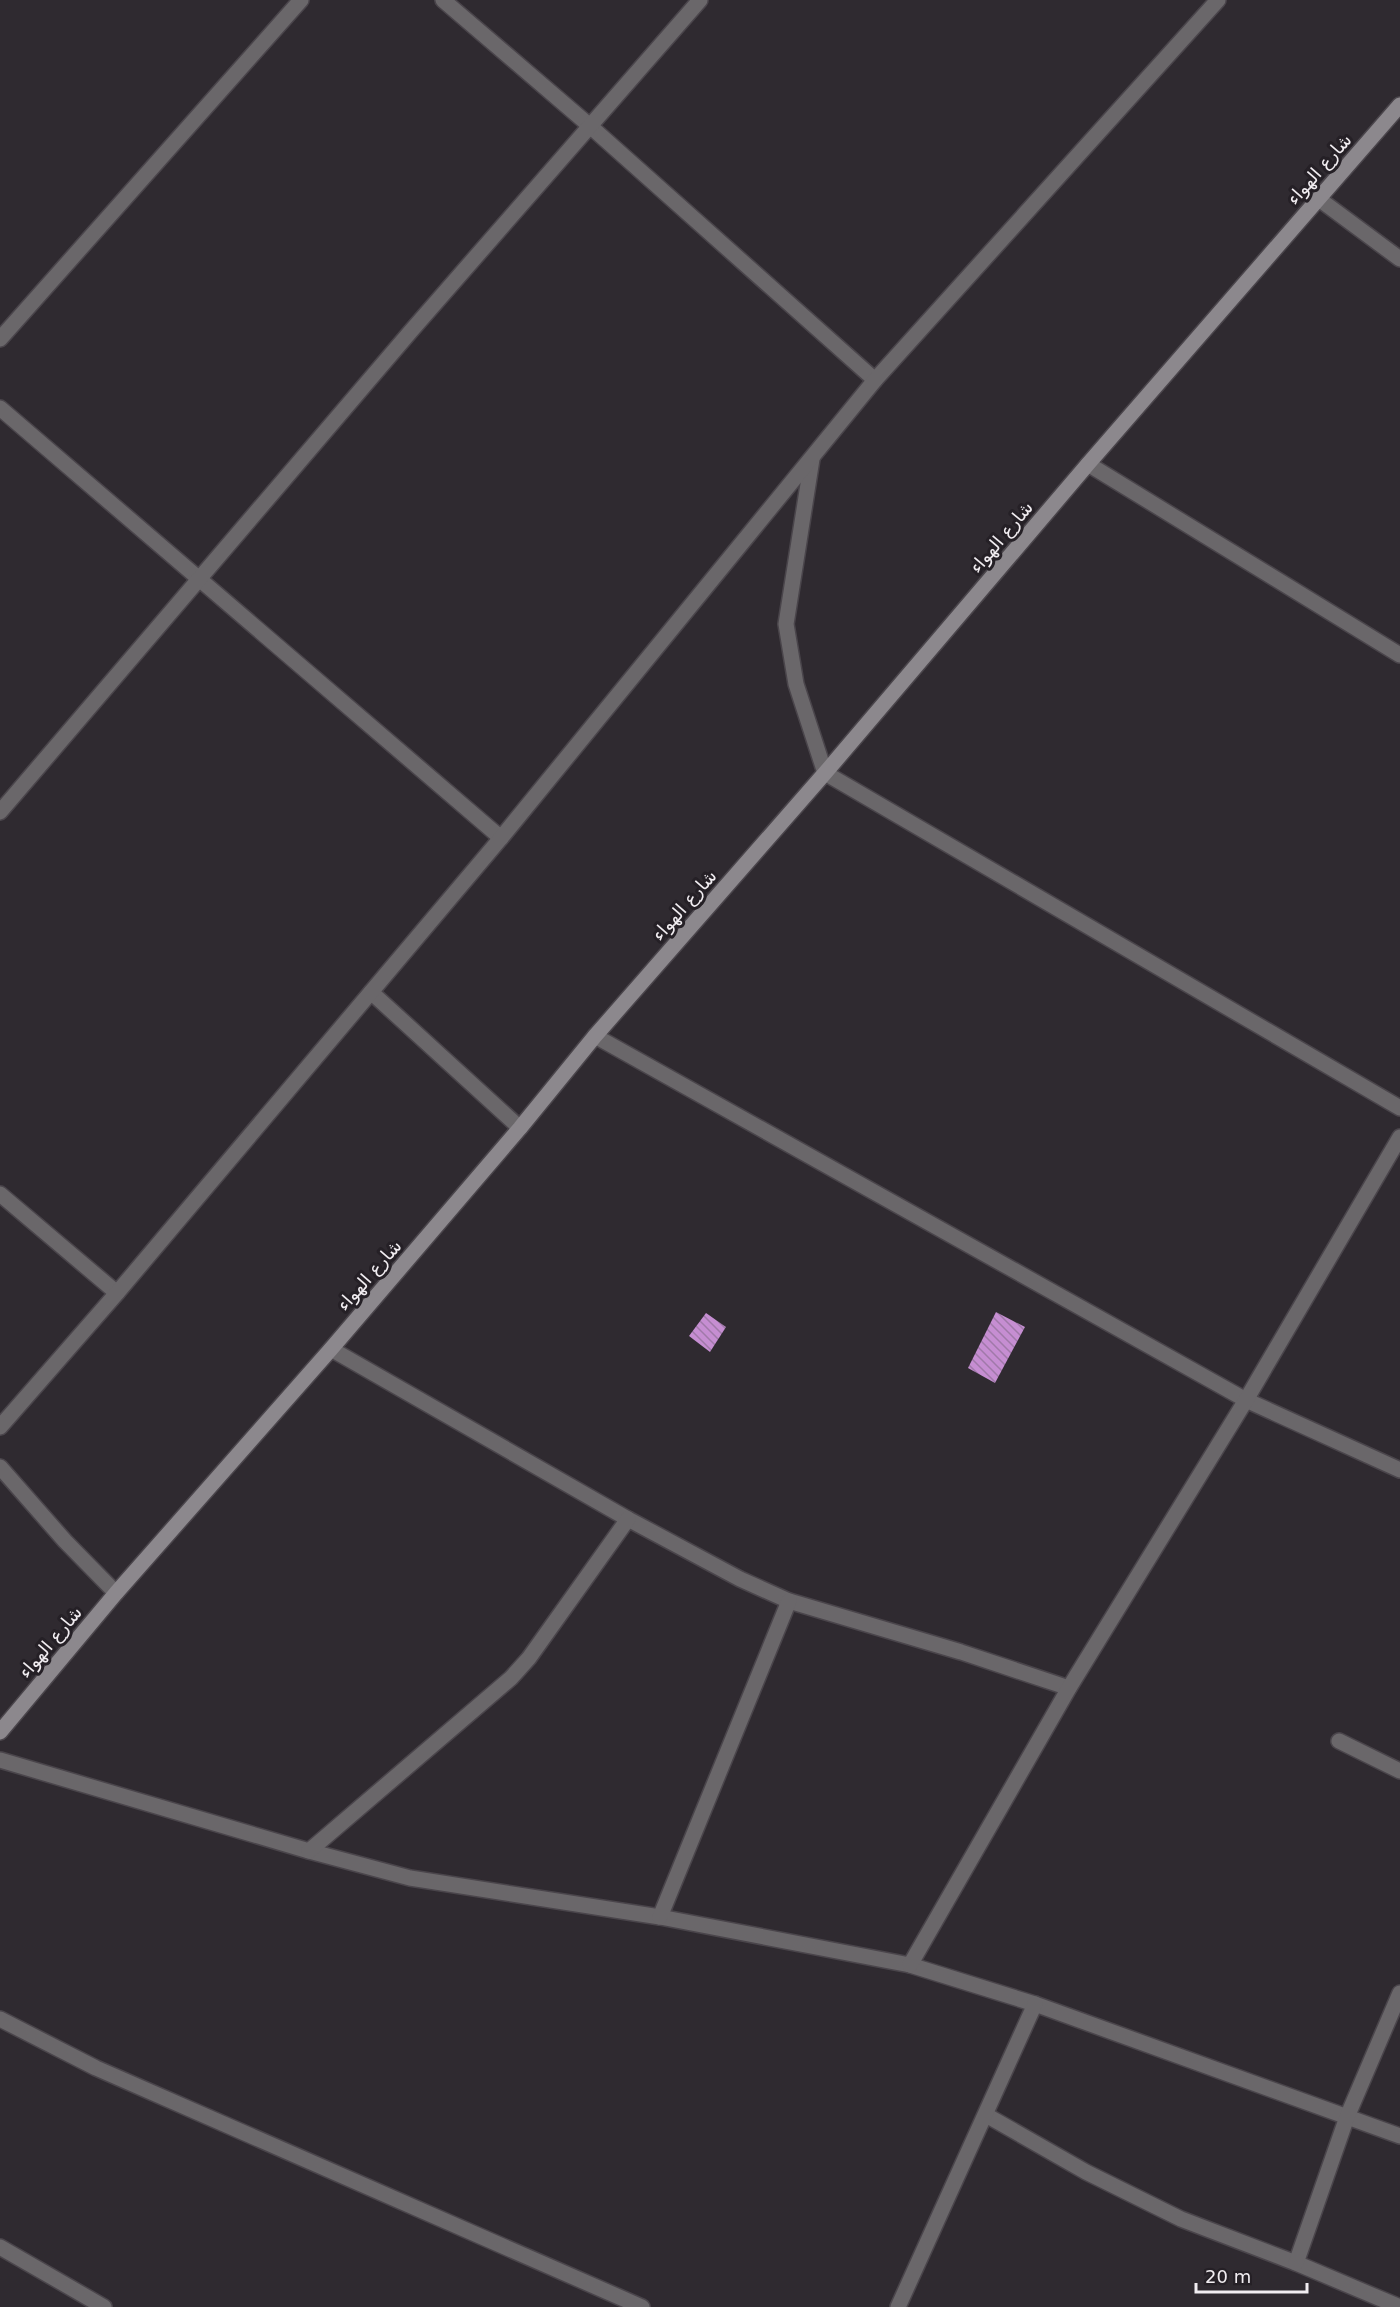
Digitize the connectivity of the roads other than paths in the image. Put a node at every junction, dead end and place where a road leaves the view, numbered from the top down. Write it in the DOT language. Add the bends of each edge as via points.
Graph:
graph roads {
  1 [pos="301,0"];
  2 [pos="443,0"];
  3 [pos="700,0"];
  4 [pos="1218,0"];
  5 [pos="1400,105"];
  6 [pos="590,126"];
  7 [pos="1319,199"];
  8 [pos="1400,258"];
  9 [pos="0,339"];
  10 [pos="875,380"];
  11 [pos="0,408"];
  12 [pos="813,456"];
  13 [pos="1088,464"];
  14 [pos="198,580"];
  15 [pos="1400,655"];
  16 [pos="825,773"];
  17 [pos="0,812"];
  18 [pos="501,838"];
  19 [pos="371,992"];
  20 [pos="595,1036"];
  21 [pos="1400,1108"];
  22 [pos="520,1128"];
  23 [pos="1400,1137"];
  24 [pos="0,1194"];
  25 [pos="117,1293"];
  26 [pos="331,1349"];
  27 [pos="1246,1400"];
  28 [pos="0,1427"];
  29 [pos="0,1467"];
  30 [pos="1400,1470"];
  31 [pos="628,1519"];
  32 [pos="116,1593"];
  33 [pos="789,1601"];
  34 [pos="1070,1688"];
  35 [pos="0,1732"];
  36 [pos="1339,1741"];
  37 [pos="0,1760"];
  38 [pos="1400,1771"];
  39 [pos="309,1851"];
  40 [pos="660,1917"];
  41 [pos="910,1965"];
  42 [pos="1400,1993"];
  43 [pos="1035,2004"];
  44 [pos="0,2019"];
  45 [pos="986,2115"];
  46 [pos="1347,2117"];
  47 [pos="1400,2136"];
  48 [pos="0,2247"];
  49 [pos="1296,2263"];
  50 [pos="104,2307"];
  51 [pos="642,2307"];
  52 [pos="898,2307"];
  53 [pos="1400,2307"];
  1 -- 9 [label="street"];
  2 -- 6 [label="street"];
  3 -- 6 [label="street"];
  4 -- 10 [label="street"];
  5 -- 7 [label="street, شارع الهواء"];
  6 -- 10 [label="street"];
  6 -- 14 [label="street"];
  7 -- 8 [label="street"];
  7 -- 13 [label="street, شارع الهواء"];
  10 -- 12 [label="street"];
  11 -- 14 [label="street"];
  12 -- 16 [label="street" via="786,624 796,684"];
  12 -- 18 [label="street"];
  13 -- 15 [label="street"];
  13 -- 16 [label="street, شارع الهواء"];
  14 -- 17 [label="street"];
  14 -- 18 [label="street"];
  16 -- 20 [label="street, شارع الهواء"];
  16 -- 21 [label="street"];
  18 -- 19 [label="street"];
  19 -- 22 [label="street"];
  19 -- 25 [label="street"];
  20 -- 22 [label="street, شارع الهواء"];
  20 -- 27 [label="street"];
  22 -- 26 [label="street, شارع الهواء"];
  23 -- 27 [label="street"];
  24 -- 25 [label="street"];
  25 -- 28 [label="street"];
  26 -- 31 [label="street"];
  26 -- 32 [label="street, شارع الهواء"];
  27 -- 30 [label="street"];
  27 -- 34 [label="street"];
  29 -- 32 [label="street"];
  31 -- 33 [label="street"];
  31 -- 39 [label="street" via="511,1678"];
  32 -- 35 [label="street, شارع الهواء"];
  33 -- 34 [label="street"];
  33 -- 40 [label="street"];
  34 -- 41 [label="street"];
  36 -- 38 [label="street"];
  37 -- 39 [label="street"];
  39 -- 40 [label="street" via="410,1878"];
  40 -- 41 [label="street"];
  41 -- 43 [label="street"];
  42 -- 46 [label="street"];
  43 -- 45 [label="street"];
  43 -- 46 [label="street"];
  44 -- 51 [label="street" via="96,2068"];
  45 -- 49 [label="street" via="1095,2177 1180,2219"];
  45 -- 52 [label="street"];
  46 -- 47 [label="street"];
  46 -- 49 [label="street"];
  48 -- 50 [label="street"];
  49 -- 53 [label="street"];
}
